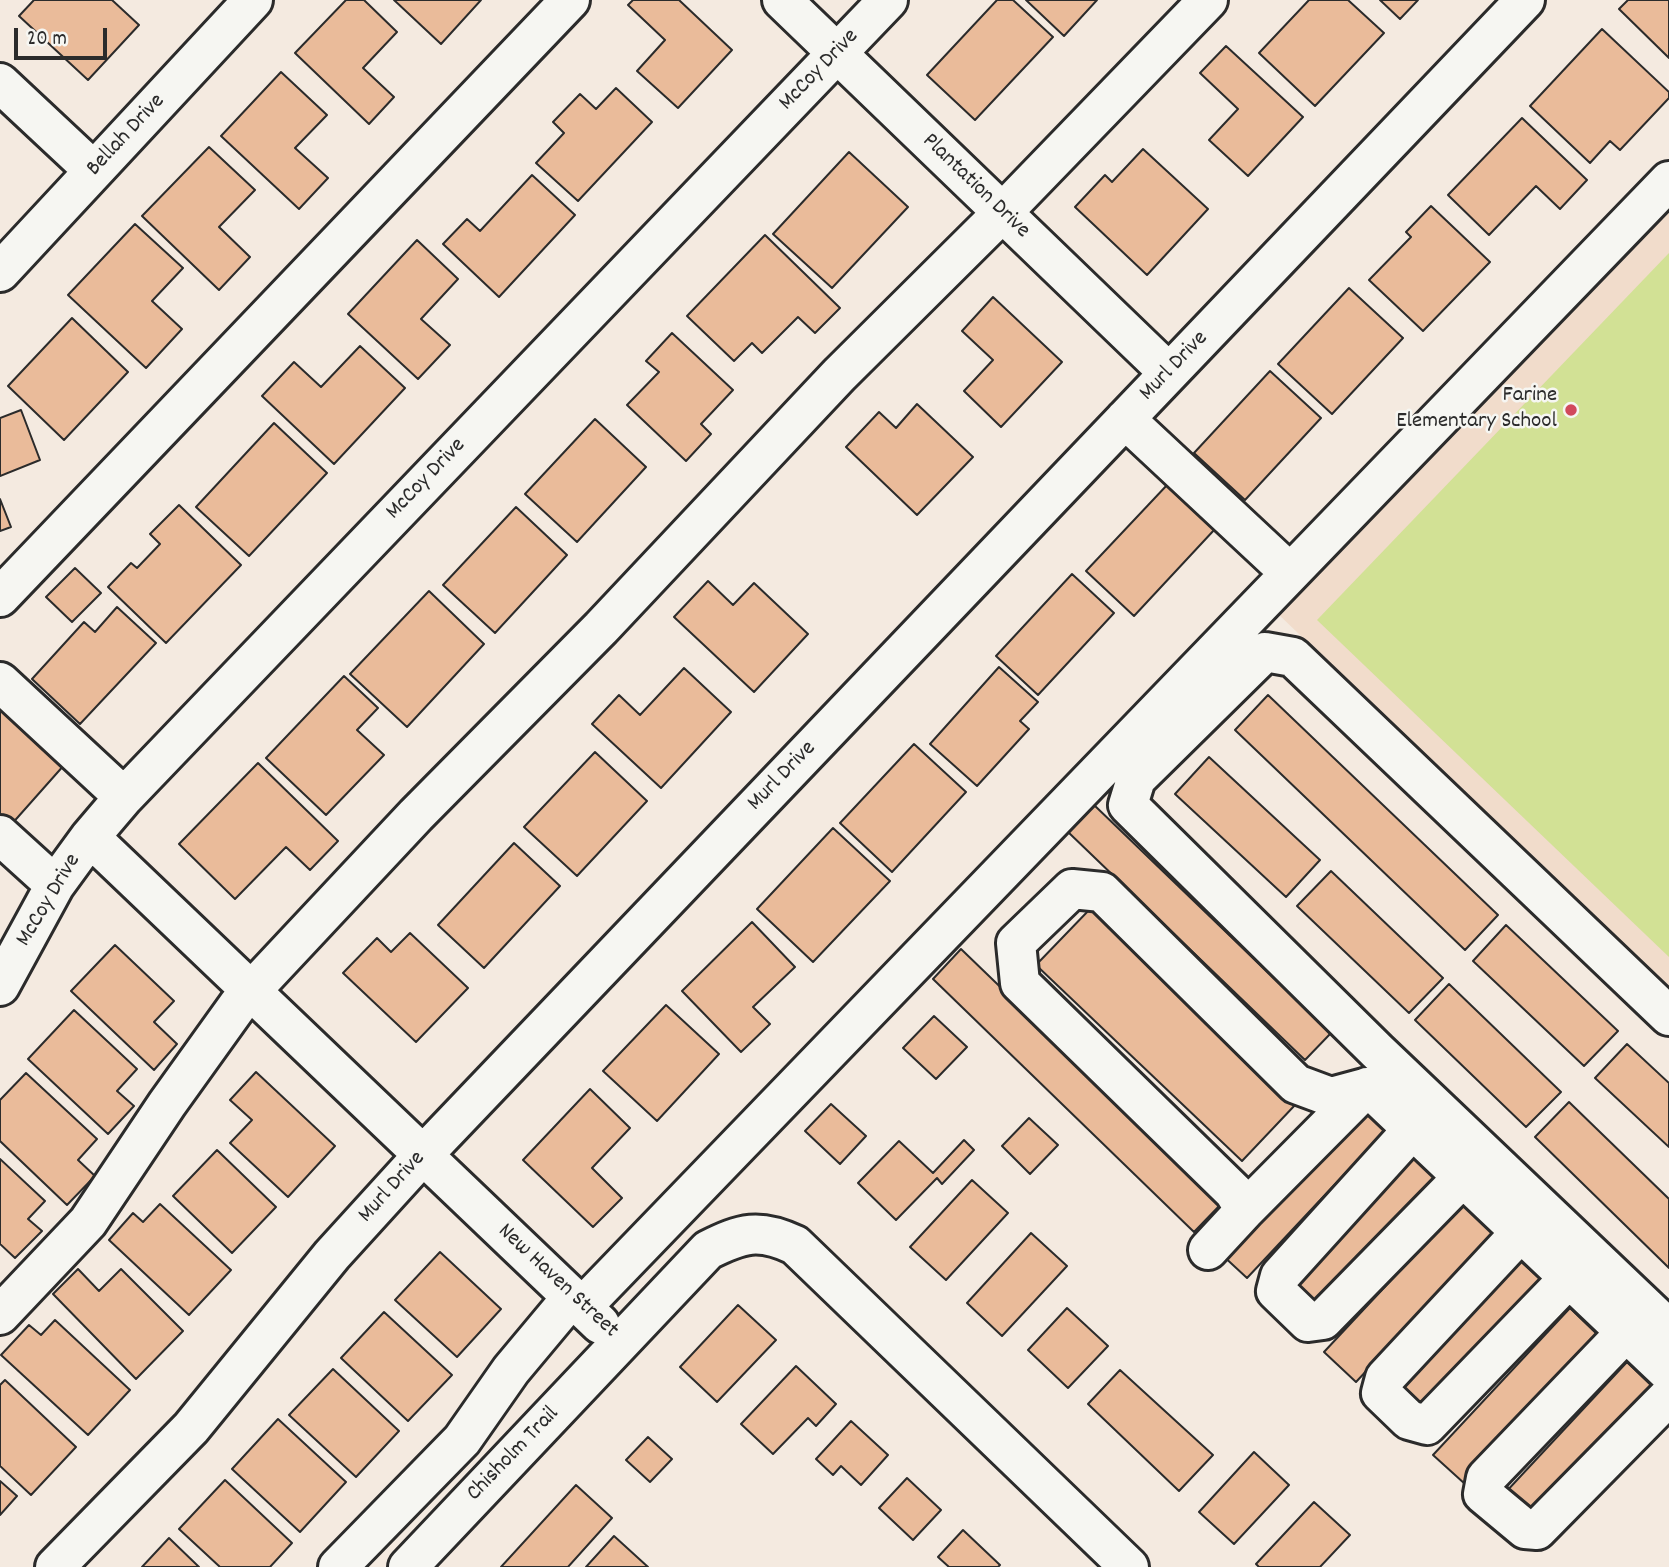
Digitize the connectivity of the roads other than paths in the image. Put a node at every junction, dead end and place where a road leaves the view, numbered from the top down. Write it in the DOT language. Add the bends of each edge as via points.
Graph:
graph roads {
  1 [pos="570,0"];
  2 [pos="782,0"];
  3 [pos="888,0"];
  4 [pos="1208,0"];
  5 [pos="1525,0"];
  6 [pos="243,4"];
  7 [pos="837,53"];
  8 [pos="0,83"];
  9 [pos="94,171"];
  10 [pos="1669,181"];
  11 [pos="1002,213"];
  12 [pos="0,272"];
  13 [pos="1169,373"];
  14 [pos="1125,419"];
  15 [pos="1290,573"];
  16 [pos="0,597"];
  17 [pos="0,682"];
  18 [pos="124,797"];
  19 [pos="0,835"];
  20 [pos="90,837"];
  21 [pos="55,885"];
  22 [pos="0,986"];
  23 [pos="251,991"];
  24 [pos="1669,1016"];
  25 [pos="1368,1087"];
  26 [pos="1413,1129"];
  27 [pos="423,1155"];
  28 [pos="1462,1177"];
  29 [pos="1245,1210"];
  30 [pos="1521,1232"];
  31 [pos="1208,1250"];
  32 [pos="1569,1278"];
  33 [pos="577,1302"];
  34 [pos="0,1315"];
  35 [pos="1669,1329"];
  36 [pos="1626,1332"];
  37 [pos="621,1343"];
  38 [pos="1669,1373"];
  39 [pos="1669,1396"];
  40 [pos="55,1567"];
  41 [pos="338,1567"];
  42 [pos="408,1567"];
  43 [pos="1129,1567"];
  1 -- 16 [label="street"];
  2 -- 7 [label="street, Plantation Drive"];
  3 -- 7 [label="street, McCoy Drive"];
  4 -- 11 [label="street"];
  5 -- 13 [label="street, Murl Drive"];
  6 -- 9 [label="street, Bellah Drive"];
  7 -- 11 [label="street, Plantation Drive"];
  7 -- 18 [label="street, McCoy Drive"];
  8 -- 9 [label="street"];
  9 -- 12 [label="street, Bellah Drive"];
  10 -- 15 [label="street"];
  11 -- 13 [label="street, Plantation Drive"];
  11 -- 23 [label="street" via="839,375"];
  13 -- 14 [label="street, Murl Drive"];
  14 -- 15 [label="street"];
  14 -- 27 [label="street, Murl Drive"];
  15 -- 33 [label="street"];
  17 -- 18 [label="street"];
  18 -- 20 [label="street, McCoy Drive"];
  19 -- 21 [label="street"];
  20 -- 21 [label="street, McCoy Drive"];
  20 -- 23 [label="street, New Haven Street"];
  21 -- 22 [label="street, McCoy Drive"];
  23 -- 27 [label="street, New Haven Street"];
  23 -- 34 [label="street" via="88,1222"];
  24 -- 35 [label="street" via="1293,657 1265,652 1136,779 1128,805"];
  25 -- 26 [label="street"];
  25 -- 29 [label="street"];
  25 -- 29 [label="street" via="1331,1097 1296,1084 1102,892 1072,889 1016,943 1020,983 1234,1192"];
  26 -- 28 [label="street"];
  26 -- 28 [label="street" via="1280,1276 1276,1291 1308,1322 1323,1320"];
  27 -- 33 [label="street, New Haven Street"];
  27 -- 40 [label="street, Murl Drive" via="331,1255 191,1427"];
  28 -- 30 [label="street"];
  29 -- 31 [label="street"];
  30 -- 32 [label="street"];
  30 -- 32 [label="street" via="1385,1378 1381,1393 1409,1420 1427,1425"];
  32 -- 36 [label="street"];
  33 -- 37 [label="street, New Haven Street"];
  33 -- 41 [label="street" via="511,1370 462,1440"];
  36 -- 38 [label="street"];
  36 -- 39 [label="street" via="1486,1478 1483,1494 1525,1529 1537,1530"];
  37 -- 42 [label="street, Chisholm Trail"];
  37 -- 43 [label="street, New Haven Street" via="708,1250 735,1236 779,1237 795,1245"];
}
